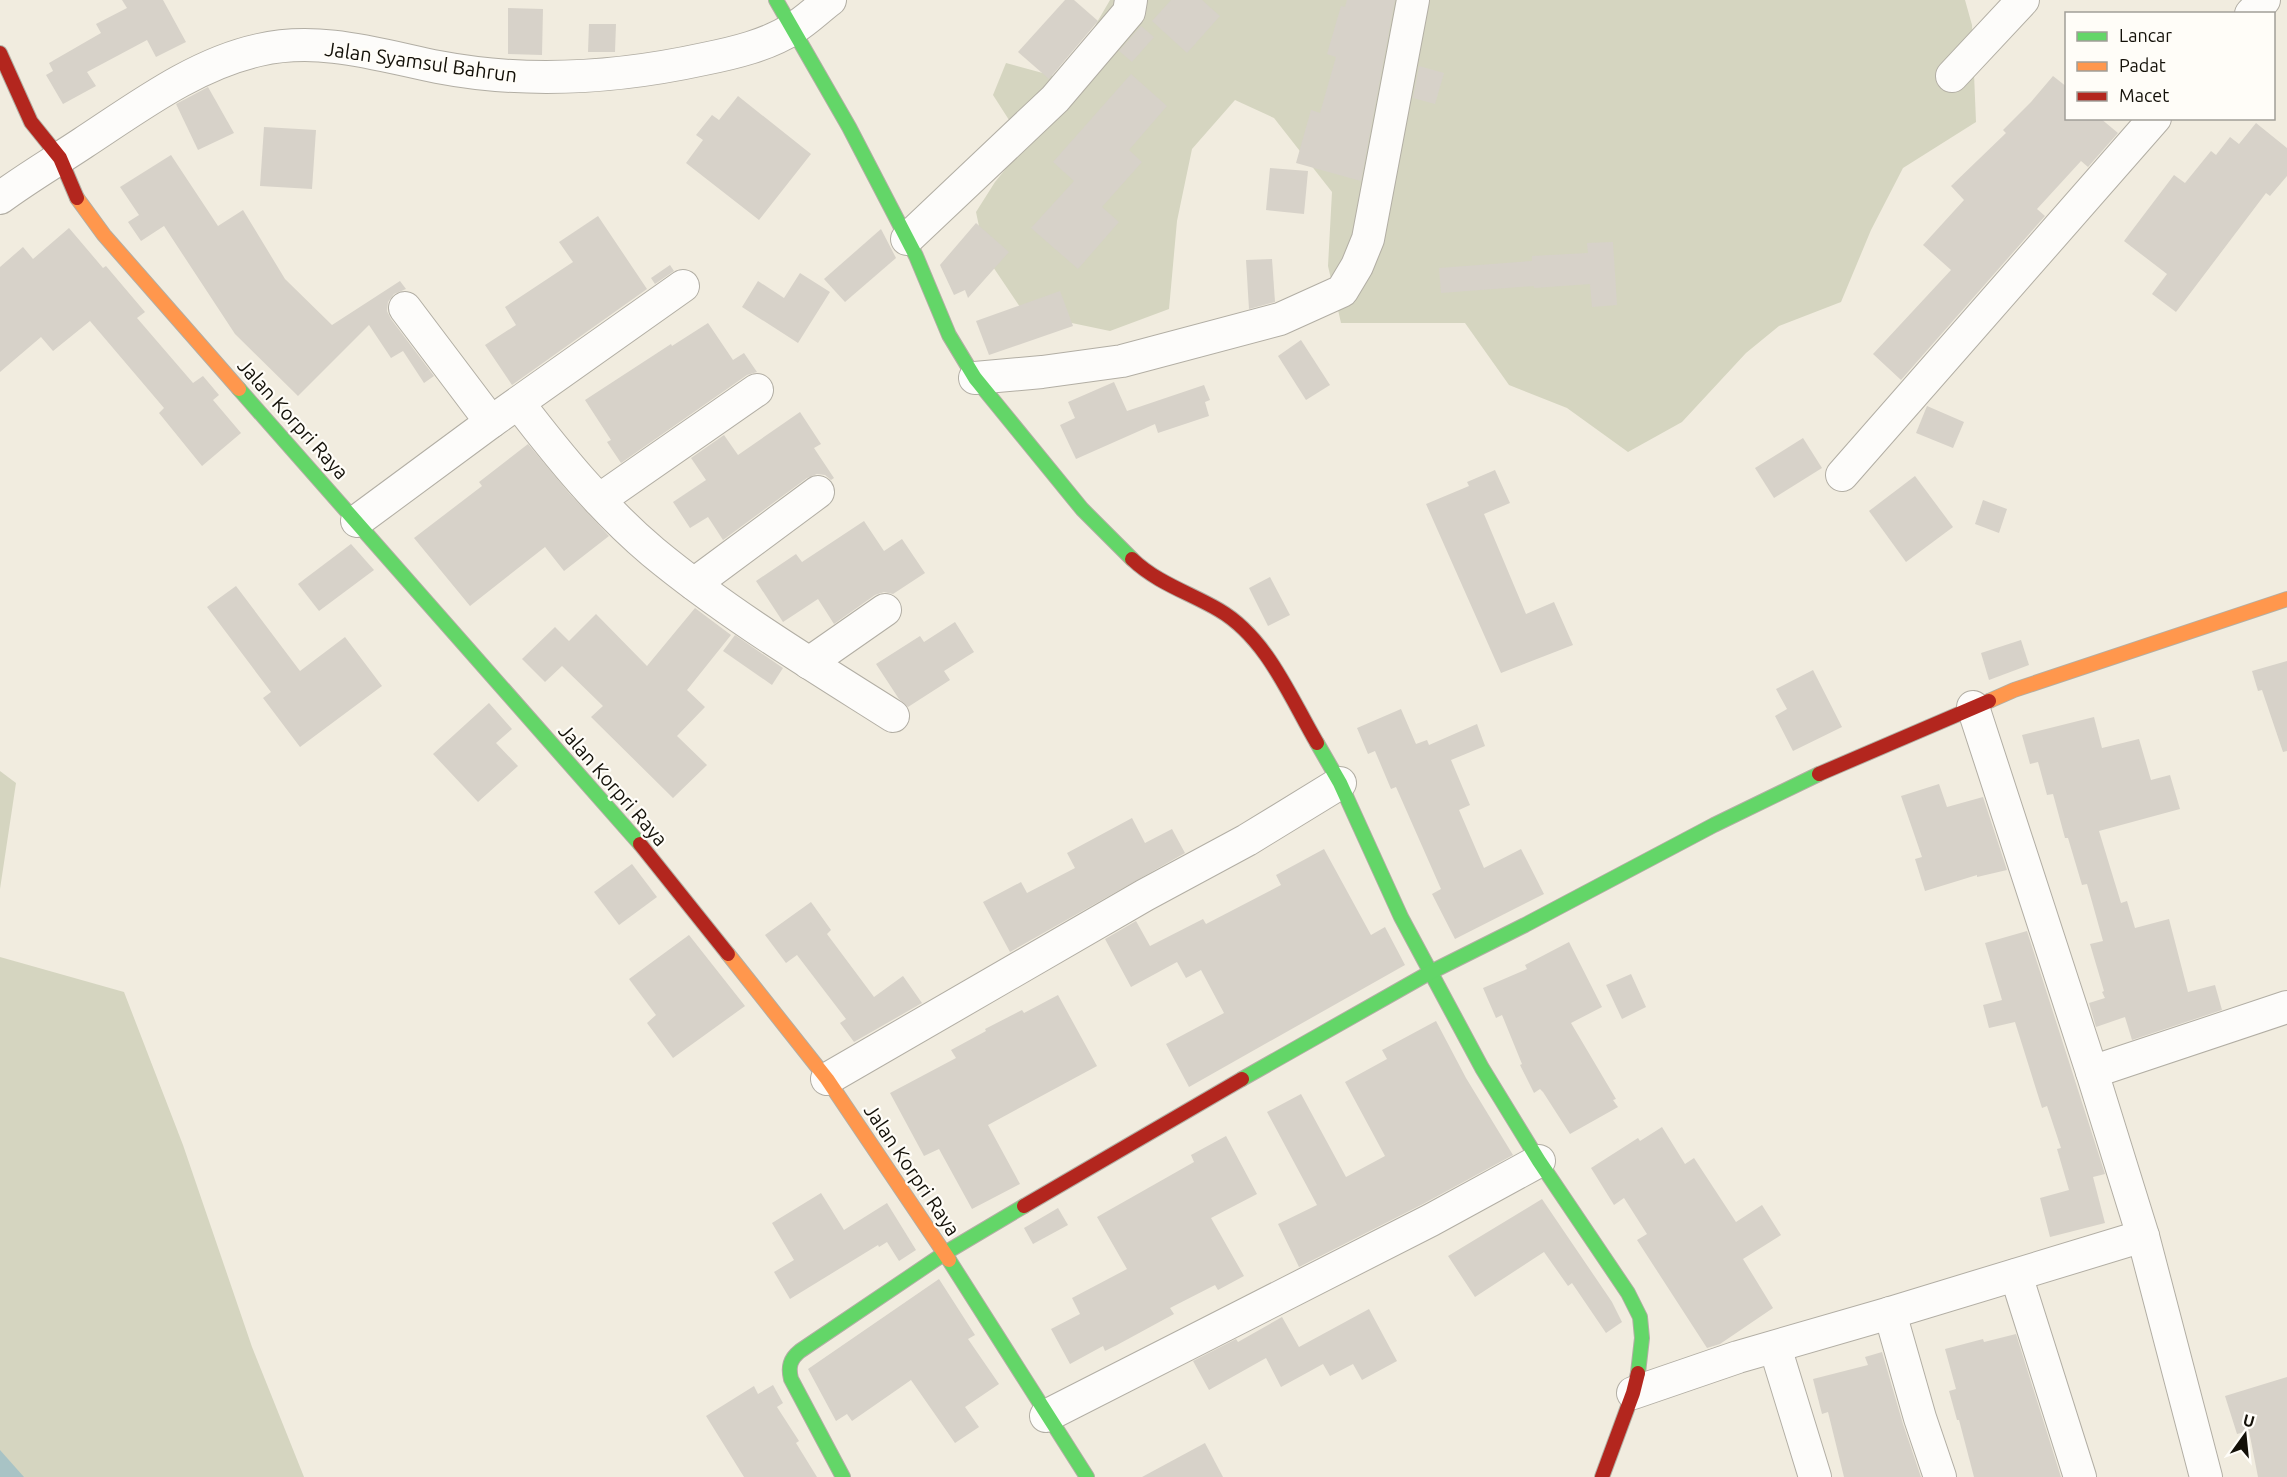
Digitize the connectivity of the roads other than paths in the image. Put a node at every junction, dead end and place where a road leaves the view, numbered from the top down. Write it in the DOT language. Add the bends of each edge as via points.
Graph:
graph roads {
  1 [pos="776,0"];
  2 [pos="830,0"];
  3 [pos="1131,0"];
  4 [pos="1413,0"];
  5 [pos="2023,0"];
  6 [pos="2264,0"];
  7 [pos="2253,12"];
  8 [pos="793,29"];
  9 [pos="0,53"];
  10 [pos="1952,76"];
  11 [pos="2153,120"];
  12 [pos="60,158"];
  13 [pos="0,198"];
  14 [pos="907,239"];
  15 [pos="683,286"];
  16 [pos="405,309"];
  17 [pos="975,378"];
  18 [pos="757,390"];
  19 [pos="519,404"];
  20 [pos="491,422"];
  21 [pos="1842,475"];
  22 [pos="818,492"];
  23 [pos="599,500"];
  24 [pos="357,521"];
  25 [pos="694,584"];
  26 [pos="2287,599"];
  27 [pos="885,610"];
  28 [pos="809,663"];
  29 [pos="1973,707"];
  30 [pos="892,716"];
  31 [pos="1340,783"];
  32 [pos="1429,973"];
  33 [pos="2287,1007"];
  34 [pos="2092,1072"];
  35 [pos="827,1079"];
  36 [pos="1539,1161"];
  37 [pos="2143,1236"];
  38 [pos="945,1253"];
  39 [pos="2016,1275"];
  40 [pos="1890,1313"];
  41 [pos="1775,1347"];
  42 [pos="1632,1393"];
  43 [pos="1046,1416"];
  44 [pos="843,1477"];
  45 [pos="1087,1477"];
  46 [pos="1602,1477"];
  47 [pos="1815,1477"];
  48 [pos="1940,1477"];
  49 [pos="2080,1477"];
  50 [pos="2206,1477"];
  1 -- 8 [label="street"];
  2 -- 8 [label="street, Jalan Syamsul Bahrun"];
  3 -- 14 [label="street" via="1129,12 1055,99"];
  4 -- 17 [label="street" via="1368,239 1342,291 1280,319 1122,361"];
  5 -- 10 [label="street"];
  6 -- 7 [label="street"];
  8 -- 12 [label="street, Jalan Syamsul Bahrun" via="724,55 662,68 581,77 482,74 342,46 260,50 223,61 184,80"];
  8 -- 14 [label="street"];
  9 -- 12 [label="street, Jalan Korpri Raya" via="31,122"];
  11 -- 21 [label="street"];
  12 -- 13 [label="street, Jalan Syamsul Bahrun"];
  12 -- 24 [label="street, Jalan Korpri Raya" via="79,201 104,235"];
  14 -- 17 [label="street" via="949,335"];
  15 -- 19 [label="street"];
  16 -- 20 [label="street"];
  17 -- 31 [label="street" via="1117,546 1145,572 1221,611 1250,635 1281,679"];
  18 -- 23 [label="street"];
  19 -- 20 [label="street"];
  19 -- 23 [label="street"];
  20 -- 24 [label="street"];
  22 -- 25 [label="street"];
  23 -- 25 [label="street"];
  24 -- 35 [label="street, Jalan Korpri Raya" via="650,856"];
  25 -- 28 [label="street"];
  26 -- 29 [label="street"];
  27 -- 28 [label="street"];
  28 -- 30 [label="street"];
  29 -- 32 [label="street" via="1853,758 1714,825"];
  29 -- 34 [label="street"];
  31 -- 32 [label="street"];
  31 -- 35 [label="street"];
  32 -- 36 [label="street"];
  32 -- 38 [label="street"];
  33 -- 34 [label="street"];
  34 -- 37 [label="street"];
  35 -- 38 [label="street, Jalan Korpri Raya"];
  36 -- 42 [label="street" via="1640,1317 1640,1362"];
  36 -- 43 [label="street"];
  37 -- 39 [label="street"];
  37 -- 50 [label="street"];
  38 -- 43 [label="street, Jalan Korpri Raya"];
  38 -- 44 [label="street" via="791,1360 791,1379"];
  39 -- 40 [label="street"];
  39 -- 49 [label="street"];
  40 -- 41 [label="street"];
  40 -- 48 [label="street"];
  41 -- 42 [label="street"];
  41 -- 47 [label="street"];
  42 -- 46 [label="street"];
  43 -- 45 [label="street, Jalan Korpri Raya"];
}
